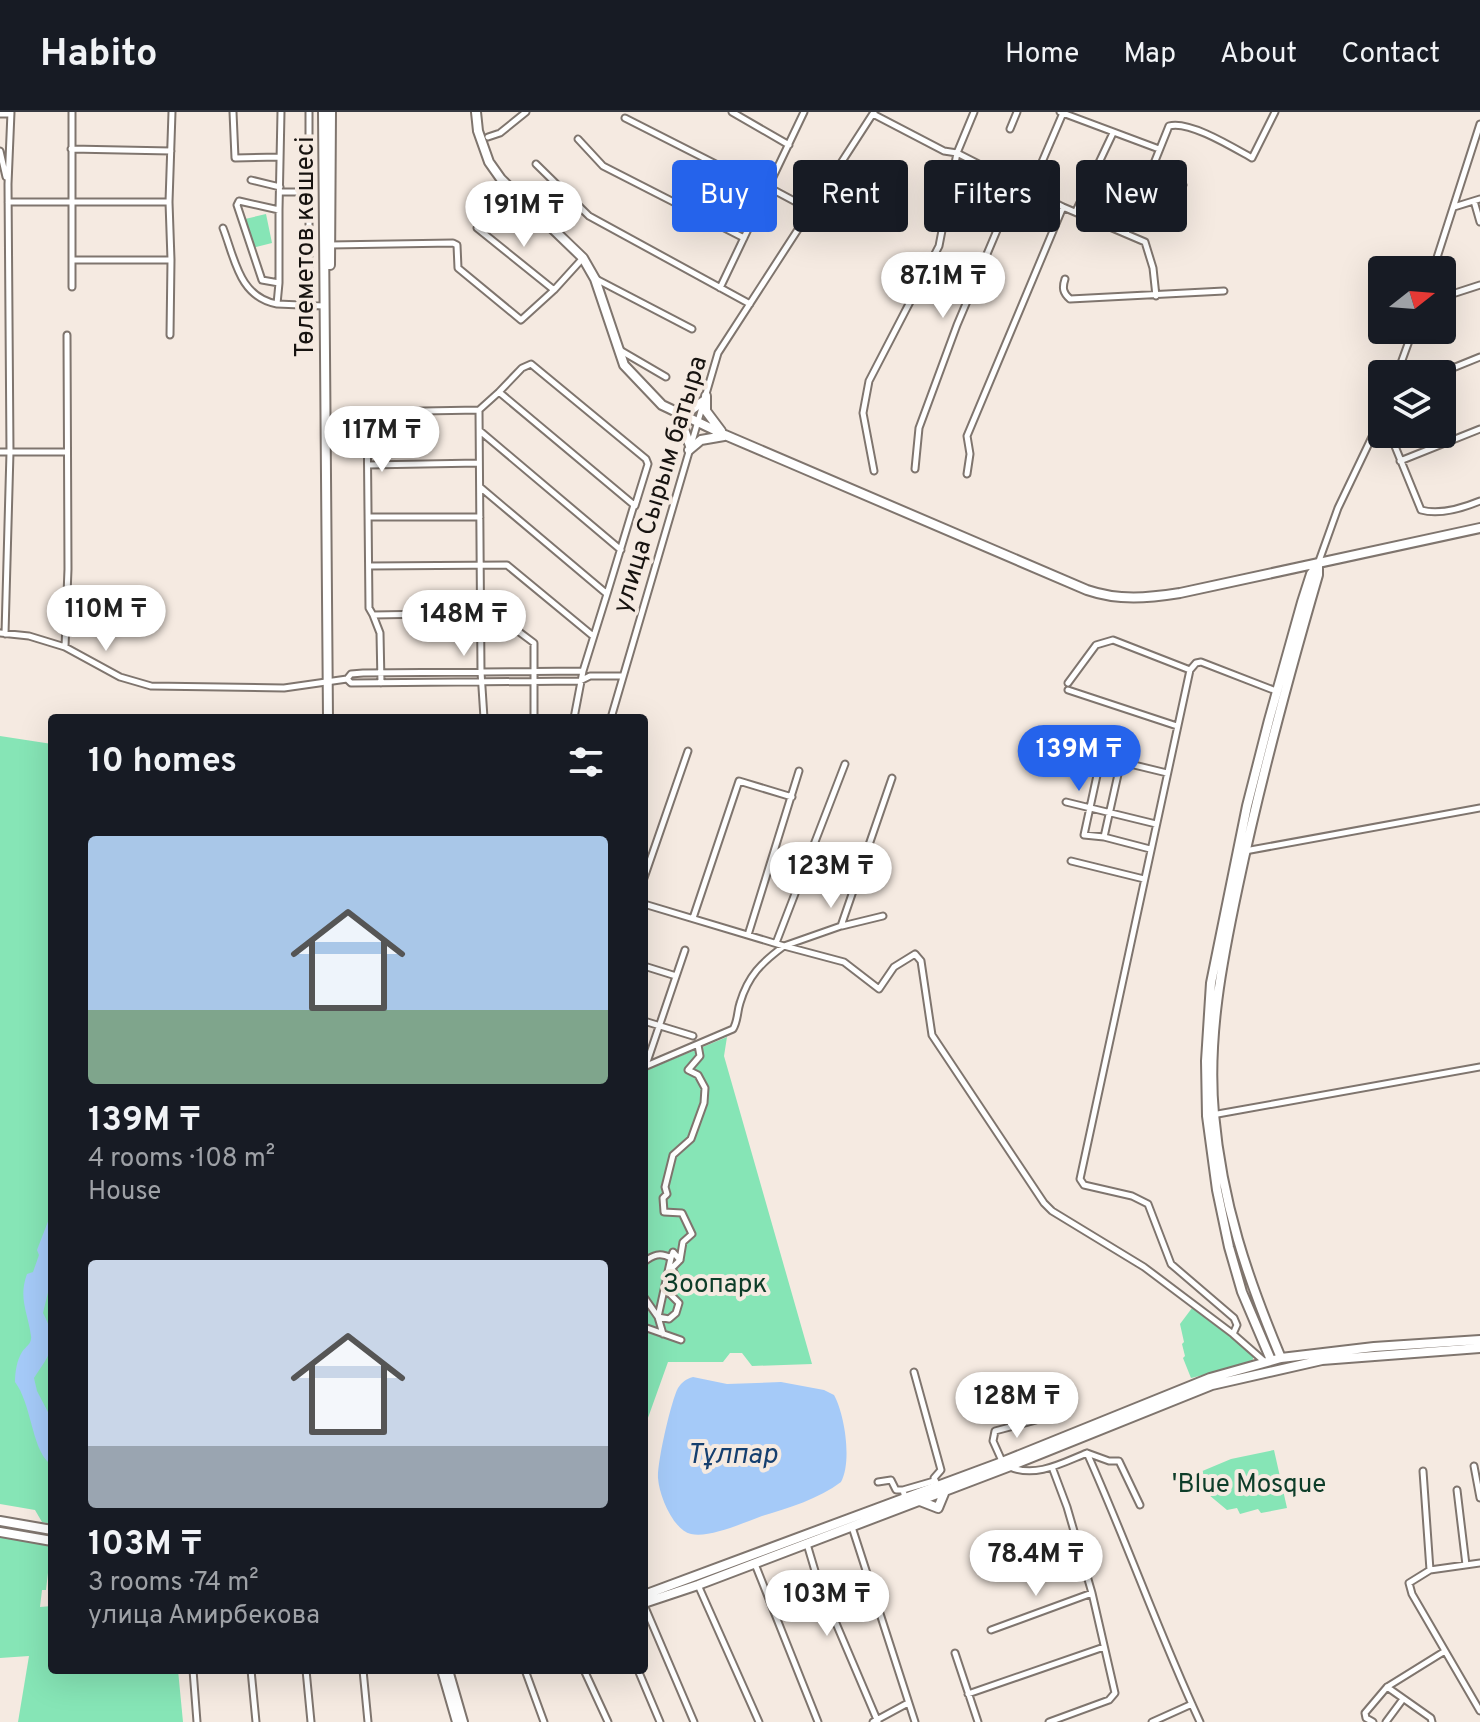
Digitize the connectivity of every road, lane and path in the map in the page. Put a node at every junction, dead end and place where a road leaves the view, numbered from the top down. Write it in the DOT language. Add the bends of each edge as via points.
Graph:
graph roads {
  1 [pos="72,112"];
  2 [pos="172,112"];
  3 [pos="233,112"];
  4 [pos="281,112"];
  5 [pos="309,112"];
  6 [pos="323,112"];
  7 [pos="331,112"];
  8 [pos="476,112"];
  9 [pos="526,112"];
  10 [pos="732,112"];
  11 [pos="804,112"];
  12 [pos="974,112"];
  13 [pos="1017,112"];
  14 [pos="1275,112"];
  15 [pos="11,113"];
  16 [pos="873,113"];
  17 [pos="1061,113"];
  18 [pos="0,114"];
  19 [pos="625,118"];
  20 [pos="1480,124"];
  21 [pos="1010,129"];
  22 [pos="1113,133"];
  23 [pos="488,137"];
  24 [pos="578,139"];
  25 [pos="789,145"];
  26 [pos="71,149"];
  27 [pos="1159,149"];
  28 [pos="0,151"];
  29 [pos="171,151"];
  30 [pos="957,153"];
  31 [pos="280,157"];
  32 [pos="710,160"];
  33 [pos="843,160"];
  34 [pos="971,160"];
  35 [pos="1042,160"];
  36 [pos="1100,160"];
  37 [pos="1156,160"];
  38 [pos="536,164"];
  39 [pos="777,170"];
  40 [pos="251,180"];
  41 [pos="8,184"];
  42 [pos="280,190"];
  43 [pos="309,192"];
  44 [pos="1477,200"];
  45 [pos="8,202"];
  46 [pos="169,202"];
  47 [pos="73,204"];
  48 [pos="1060,205"];
  49 [pos="1063,207"];
  50 [pos="1453,207"];
  51 [pos="279,210"];
  52 [pos="1076,211"];
  53 [pos="1480,222"];
  54 [pos="223,228"];
  55 [pos="477,228"];
  56 [pos="747,232"];
  57 [pos="797,232"];
  58 [pos="996,232"];
  59 [pos="1126,233"];
  60 [pos="744,238"];
  61 [pos="330,245"];
  62 [pos="1437,256"];
  63 [pos="583,258"];
  64 [pos="73,260"];
  65 [pos="171,260"];
  66 [pos="595,279"];
  67 [pos="1065,279"];
  68 [pos="279,283"];
  69 [pos="1480,285"];
  70 [pos="72,287"];
  71 [pos="720,288"];
  72 [pos="554,290"];
  73 [pos="1224,291"];
  74 [pos="1456,293"];
  75 [pos="327,294"];
  76 [pos="1156,296"];
  77 [pos="277,304"];
  78 [pos="750,304"];
  79 [pos="309,306"];
  80 [pos="325,306"];
  81 [pos="692,329"];
  82 [pos="67,335"];
  83 [pos="170,335"];
  84 [pos="617,348"];
  85 [pos="1480,357"];
  86 [pos="1456,367"];
  87 [pos="666,377"];
  88 [pos="499,392"];
  89 [pos="705,398"];
  90 [pos="479,410"];
  91 [pos="677,413"];
  92 [pos="698,422"];
  93 [pos="1480,429"];
  94 [pos="479,430"];
  95 [pos="726,436"];
  96 [pos="1368,447"];
  97 [pos="690,448"];
  98 [pos="1395,448"];
  99 [pos="0,452"];
  100 [pos="10,452"];
  101 [pos="67,452"];
  102 [pos="1400,461"];
  103 [pos="479,463"];
  104 [pos="368,465"];
  105 [pos="915,469"];
  106 [pos="874,471"];
  107 [pos="967,474"];
  108 [pos="479,486"];
  109 [pos="1480,501"];
  110 [pos="635,506"];
  111 [pos="368,517"];
  112 [pos="480,517"];
  113 [pos="1480,528"];
  114 [pos="621,550"];
  115 [pos="1318,564"];
  116 [pos="480,565"];
  117 [pos="369,566"];
  118 [pos="607,594"];
  119 [pos="481,612"];
  120 [pos="373,615"];
  121 [pos="3,634"];
  122 [pos="593,636"];
  123 [pos="65,647"];
  124 [pos="1190,670"];
  125 [pos="535,671"];
  126 [pos="583,671"];
  127 [pos="481,672"];
  128 [pos="381,673"];
  129 [pos="590,676"];
  130 [pos="623,676"];
  131 [pos="347,679"];
  132 [pos="330,680"];
  133 [pos="534,681"];
  134 [pos="580,681"];
  135 [pos="381,683"];
  136 [pos="482,683"];
  137 [pos="1277,691"];
  138 [pos="331,714"];
  139 [pos="484,714"];
  140 [pos="534,714"];
  141 [pos="575,714"];
  142 [pos="612,714"];
  143 [pos="1177,726"];
  144 [pos="1064,748"];
  145 [pos="688,751"];
  146 [pos="1101,757"];
  147 [pos="1121,761"];
  148 [pos="845,764"];
  149 [pos="799,771"];
  150 [pos="1167,773"];
  151 [pos="892,778"];
  152 [pos="792,797"];
  153 [pos="1066,802"];
  154 [pos="1090,808"];
  155 [pos="1480,808"];
  156 [pos="1109,813"];
  157 [pos="1156,824"];
  158 [pos="1104,837"];
  159 [pos="1150,849"];
  160 [pos="1241,851"];
  161 [pos="1071,861"];
  162 [pos="648,866"];
  163 [pos="1144,879"];
  164 [pos="648,905"];
  165 [pos="883,916"];
  166 [pos="693,918"];
  167 [pos="841,926"];
  168 [pos="748,935"];
  169 [pos="776,943"];
  170 [pos="784,946"];
  171 [pos="685,950"];
  172 [pos="648,967"];
  173 [pos="676,976"];
  174 [pos="648,1022"];
  175 [pos="659,1025"];
  176 [pos="693,1036"];
  177 [pos="698,1045"];
  178 [pos="648,1058"];
  179 [pos="648,1066"];
  180 [pos="1480,1067"];
  181 [pos="1210,1115"];
  182 [pos="671,1258"];
  183 [pos="648,1259"];
  184 [pos="680,1260"];
  185 [pos="648,1303"];
  186 [pos="658,1317"];
  187 [pos="648,1328"];
  188 [pos="663,1334"];
  189 [pos="1233,1334"];
  190 [pos="681,1340"];
  191 [pos="1480,1340"];
  192 [pos="1446,1347"];
  193 [pos="1480,1348"];
  194 [pos="1281,1358"];
  195 [pos="1268,1361"];
  196 [pos="914,1372"];
  197 [pos="1036,1420"];
  198 [pos="1087,1453"];
  199 [pos="1005,1464"];
  200 [pos="1474,1466"];
  201 [pos="1052,1467"];
  202 [pos="1423,1471"];
  203 [pos="878,1482"];
  204 [pos="939,1486"];
  205 [pos="1457,1490"];
  206 [pos="905,1498"];
  207 [pos="1480,1498"];
  208 [pos="919,1500"];
  209 [pos="1140,1505"];
  210 [pos="0,1521"];
  211 [pos="851,1522"];
  212 [pos="48,1529"];
  213 [pos="0,1532"];
  214 [pos="48,1540"];
  215 [pos="807,1543"];
  216 [pos="754,1563"];
  217 [pos="1480,1563"];
  218 [pos="1466,1565"];
  219 [pos="1430,1570"];
  220 [pos="698,1585"];
  221 [pos="1092,1593"];
  222 [pos="648,1594"];
  223 [pos="648,1603"];
  224 [pos="648,1613"];
  225 [pos="991,1630"];
  226 [pos="1104,1647"];
  227 [pos="1445,1651"];
  228 [pos="955,1653"];
  229 [pos="193,1674"];
  230 [pos="251,1674"];
  231 [pos="306,1674"];
  232 [pos="363,1674"];
  233 [pos="446,1674"];
  234 [pos="526,1674"];
  235 [pos="586,1674"];
  236 [pos="640,1674"];
  237 [pos="1387,1687"];
  238 [pos="968,1694"];
  239 [pos="1403,1699"];
  240 [pos="908,1703"];
  241 [pos="1192,1704"];
  242 [pos="1479,1709"];
  243 [pos="876,1721"];
  244 [pos="197,1722"];
  245 [pos="256,1722"];
  246 [pos="311,1722"];
  247 [pos="368,1722"];
  248 [pos="460,1722"];
  249 [pos="544,1722"];
  250 [pos="608,1722"];
  251 [pos="660,1722"];
  252 [pos="694,1722"];
  253 [pos="759,1722"];
  254 [pos="818,1722"];
  255 [pos="915,1722"];
  256 [pos="978,1722"];
  257 [pos="1049,1722"];
  258 [pos="1152,1722"];
  259 [pos="1200,1722"];
  260 [pos="1373,1722"];
  261 [pos="1386,1722"];
  262 [pos="1432,1722"];
  1 -- 26 [label="street"];
  2 -- 29 [label="street"];
  3 -- 31 [label="street" via="235,158"];
  4 -- 31 [label="street"];
  5 -- 43 [label="street"];
  6 -- 75 [label="main road, Төлеметов көшесі"];
  7 -- 61 [label="main road, Төлеметов көшесі"];
  8 -- 63 [label="main road" via="483,147 501,179"];
  9 -- 23 [label="street"];
  10 -- 25 [label="street"];
  11 -- 25 [label="street"];
  12 -- 30 [label="street"];
  13 -- 21 [label="street"];
  14 -- 27 [label="street" via="1252,158 1178,124 1167,130"];
  15 -- 18 [label="street"];
  15 -- 41 [label="street"];
  16 -- 30 [label="street"];
  16 -- 33 [label="street, улица Сырым батыра"];
  17 -- 22 [label="street"];
  17 -- 35 [label="street"];
  19 -- 32 [label="street"];
  20 -- 50 [label="street"];
  22 -- 27 [label="street"];
  22 -- 36 [label="street"];
  24 -- 60 [label="street" via="603,166"];
  25 -- 39 [label="street"];
  26 -- 29 [label="street"];
  26 -- 47 [label="street"];
  27 -- 37 [label="street"];
  28 -- 41 [label="street"];
  29 -- 46 [label="street"];
  30 -- 34 [label="street"];
  30 -- 106 [label="street" via="939,246 869,381 863,413"];
  31 -- 42 [label="street"];
  38 -- 71 [label="street" via="589,216"];
  40 -- 42 [label="street"];
  41 -- 45 [label="street"];
  42 -- 43 [label="street"];
  42 -- 51 [label="street"];
  43 -- 79 [label="street"];
  44 -- 50 [label="street"];
  44 -- 53 [label="street"];
  45 -- 47 [label="street"];
  45 -- 100 [label="street"];
  46 -- 47 [label="street"];
  46 -- 65 [label="street"];
  47 -- 64 [label="street"];
  48 -- 49 [label="street"];
  49 -- 52 [label="street"];
  49 -- 107 [label="street" via="967,436"];
  50 -- 62 [label="street"];
  51 -- 68 [label="street"];
  51 -- 68 [label="street" via="243,200 237,205 262,280"];
  54 -- 77 [label="street" via="243,283 263,301"];
  55 -- 72 [label="street"];
  56 -- 60 [label="street"];
  57 -- 78 [label="street, улица Сырым батыра"];
  58 -- 105 [label="street" via="919,428"];
  59 -- 76 [label="street" via="1145,242"];
  60 -- 71 [label="street"];
  61 -- 72 [label="street" via="453,243 458,268 519,320"];
  61 -- 75 [label="main road, Төлеметов көшесі"];
  63 -- 66 [label="main road"];
  63 -- 72 [label="street"];
  64 -- 65 [label="street"];
  64 -- 70 [label="street"];
  65 -- 83 [label="street"];
  66 -- 81 [label="street"];
  66 -- 84 [label="main road"];
  67 -- 76 [label="street" via="1064,294 1070,299"];
  68 -- 77 [label="street"];
  69 -- 74 [label="street"];
  71 -- 78 [label="street"];
  73 -- 76 [label="street"];
  75 -- 80 [label="main road, Төлеметов көшесі"];
  75 -- 132 [label="main road, Төлеметов көшесі"];
  77 -- 79 [label="street"];
  78 -- 89 [label="street, улица Сырым батыра" via="718,353"];
  79 -- 80 [label="street"];
  80 -- 132 [label="main road, Төлеметов көшесі"];
  82 -- 101 [label="street"];
  84 -- 87 [label="street"];
  84 -- 91 [label="main road" via="624,365 662,405"];
  85 -- 86 [label="street"];
  88 -- 90 [label="street"];
  88 -- 110 [label="street"];
  88 -- 110 [label="street" via="531,364 646,459"];
  89 -- 91 [label="main road"];
  89 -- 92 [label="street, улица Сырым батыра"];
  89 -- 95 [label="main road" via="709,416"];
  90 -- 94 [label="street"];
  90 -- 104 [label="street" via="367,412"];
  91 -- 92 [label="main road"];
  91 -- 97 [label="main road"];
  92 -- 95 [label="main road"];
  92 -- 97 [label="street, улица Сырым батыра"];
  93 -- 102 [label="street"];
  94 -- 103 [label="street"];
  94 -- 114 [label="street"];
  95 -- 97 [label="main road" via="707,438"];
  95 -- 115 [label="main road" via="1100,595 1148,598"];
  96 -- 115 [label="street"];
  97 -- 130 [label="street, улица Сырым батыра"];
  98 -- 102 [label="street"];
  99 -- 100 [label="street"];
  100 -- 101 [label="street"];
  100 -- 121 [label="street"];
  101 -- 123 [label="street"];
  102 -- 109 [label="street" via="1421,510 1462,508"];
  103 -- 104 [label="street"];
  103 -- 108 [label="street"];
  104 -- 111 [label="street"];
  108 -- 112 [label="street"];
  108 -- 118 [label="street"];
  110 -- 114 [label="street"];
  111 -- 112 [label="street"];
  111 -- 117 [label="street"];
  112 -- 116 [label="street"];
  113 -- 115 [label="main road"];
  114 -- 118 [label="street"];
  115 -- 137 [label="main road"];
  115 -- 160 [label="main road"];
  116 -- 117 [label="street"];
  116 -- 119 [label="street"];
  116 -- 122 [label="street" via="509,566"];
  117 -- 120 [label="street"];
  118 -- 122 [label="street"];
  119 -- 120 [label="street"];
  119 -- 125 [label="street" via="495,614 534,643"];
  119 -- 127 [label="street"];
  120 -- 128 [label="street" via="380,633"];
  121 -- 123 [label="street"];
  122 -- 126 [label="street"];
  123 -- 132 [label="street" via="120,677 151,686 284,688"];
  124 -- 137 [label="street" via="1201,662"];
  124 -- 143 [label="street"];
  124 -- 143 [label="street" via="1113,640 1096,645 1068,687"];
  125 -- 126 [label="street"];
  125 -- 127 [label="street"];
  125 -- 133 [label="street"];
  126 -- 129 [label="street"];
  126 -- 134 [label="street"];
  127 -- 128 [label="street"];
  127 -- 136 [label="street"];
  128 -- 131 [label="street" via="351,674"];
  128 -- 135 [label="street"];
  129 -- 130 [label="street"];
  129 -- 134 [label="street"];
  130 -- 142 [label="street, улица Сырым батыра"];
  131 -- 132 [label="street"];
  131 -- 135 [label="street"];
  132 -- 138 [label="main road, Төлеметов көшесі"];
  133 -- 134 [label="street"];
  133 -- 136 [label="street"];
  133 -- 140 [label="street"];
  134 -- 141 [label="street"];
  135 -- 136 [label="street"];
  136 -- 139 [label="street"];
  137 -- 160 [label="main road"];
  143 -- 150 [label="street"];
  144 -- 146 [label="street"];
  145 -- 162 [label="street"];
  146 -- 147 [label="street"];
  146 -- 154 [label="street"];
  147 -- 150 [label="street"];
  147 -- 156 [label="street"];
  148 -- 169 [label="street"];
  149 -- 152 [label="street"];
  150 -- 157 [label="street"];
  151 -- 167 [label="street"];
  152 -- 166 [label="street" via="739,781"];
  152 -- 168 [label="street"];
  153 -- 154 [label="street"];
  154 -- 156 [label="street"];
  154 -- 158 [label="street" via="1084,835"];
  155 -- 160 [label="street"];
  156 -- 157 [label="street"];
  156 -- 158 [label="street"];
  157 -- 159 [label="street"];
  158 -- 159 [label="street"];
  159 -- 163 [label="street"];
  160 -- 181 [label="main road" via="1221,965"];
  161 -- 163 [label="street"];
  163 -- 189 [label="street" via="1080,1179 1084,1185 1148,1204 1171,1264 1234,1318"];
  164 -- 166 [label="street"];
  165 -- 167 [label="street"];
  166 -- 168 [label="street"];
  167 -- 170 [label="street"];
  168 -- 169 [label="street"];
  169 -- 170 [label="street"];
  170 -- 177 [label="street" via="746,982 733,1029"];
  170 -- 189 [label="street" via="844,962 879,989 901,962 919,957 932,1035 1044,1203 1144,1267"];
  171 -- 173 [label="street"];
  172 -- 173 [label="street"];
  173 -- 175 [label="street"];
  174 -- 175 [label="street"];
  175 -- 176 [label="street"];
  175 -- 178 [label="street"];
  177 -- 179 [label="street"];
  177 -- 184 [label="street" via="700,1056 688,1070 705,1088 704,1103 691,1139 673,1155 663,1198 664,1212 682,1213 692,1234 683,1242"];
  180 -- 181 [label="street"];
  181 -- 194 [label="main road" via="1228,1209 1254,1295"];
  181 -- 195 [label="main road" via="1229,1247"];
  182 -- 183 [label="street" via="661,1254"];
  182 -- 184 [label="street" via="673,1252"];
  182 -- 186 [label="street"];
  184 -- 186 [label="street" via="666,1290 679,1303 676,1313 669,1319"];
  185 -- 186 [label="street"];
  186 -- 188 [label="street"];
  187 -- 188 [label="street"];
  188 -- 190 [label="street"];
  189 -- 195 [label="street"];
  191 -- 192 [label="main road"];
  192 -- 193 [label="main road"];
  192 -- 194 [label="main road" via="1374,1347"];
  192 -- 199 [label="main road" via="1322,1360 1212,1385"];
  194 -- 195 [label="main road"];
  195 -- 199 [label="main road" via="1210,1378"];
  196 -- 204 [label="street" via="941,1470"];
  197 -- 199 [label="street" via="995,1431 993,1441"];
  198 -- 201 [label="street"];
  198 -- 209 [label="street" via="1119,1461"];
  198 -- 241 [label="street"];
  199 -- 201 [label="street" via="1025,1473"];
  199 -- 204 [label="main road"];
  200 -- 207 [label="street"];
  201 -- 221 [label="street"];
  202 -- 219 [label="street"];
  203 -- 206 [label="street" via="891,1480"];
  204 -- 206 [label="main road"];
  204 -- 208 [label="main road"];
  204 -- 208 [label="main road" via="938,1508"];
  205 -- 218 [label="street"];
  206 -- 208 [label="main road"];
  206 -- 211 [label="main road"];
  210 -- 212 [label="main road"];
  211 -- 215 [label="main road"];
  211 -- 222 [label="main road"];
  211 -- 240 [label="street"];
  213 -- 214 [label="main road"];
  215 -- 216 [label="main road"];
  215 -- 243 [label="street"];
  216 -- 220 [label="main road"];
  216 -- 254 [label="street"];
  217 -- 218 [label="street"];
  218 -- 219 [label="street"];
  219 -- 227 [label="street" via="1409,1583"];
  220 -- 223 [label="main road"];
  220 -- 253 [label="street"];
  221 -- 225 [label="street"];
  221 -- 226 [label="street"];
  224 -- 252 [label="street"];
  226 -- 238 [label="street"];
  226 -- 257 [label="street" via="1113,1697"];
  227 -- 237 [label="street"];
  227 -- 242 [label="street"];
  228 -- 238 [label="street"];
  229 -- 244 [label="street"];
  230 -- 245 [label="street"];
  231 -- 246 [label="street"];
  232 -- 247 [label="street"];
  233 -- 248 [label="main road"];
  234 -- 249 [label="street"];
  235 -- 250 [label="street"];
  236 -- 251 [label="street"];
  237 -- 239 [label="street"];
  237 -- 260 [label="street" via="1365,1713"];
  238 -- 256 [label="street"];
  239 -- 261 [label="street"];
  239 -- 262 [label="street"];
  240 -- 243 [label="street"];
  240 -- 255 [label="street"];
  241 -- 258 [label="street"];
  241 -- 259 [label="street"];
}
